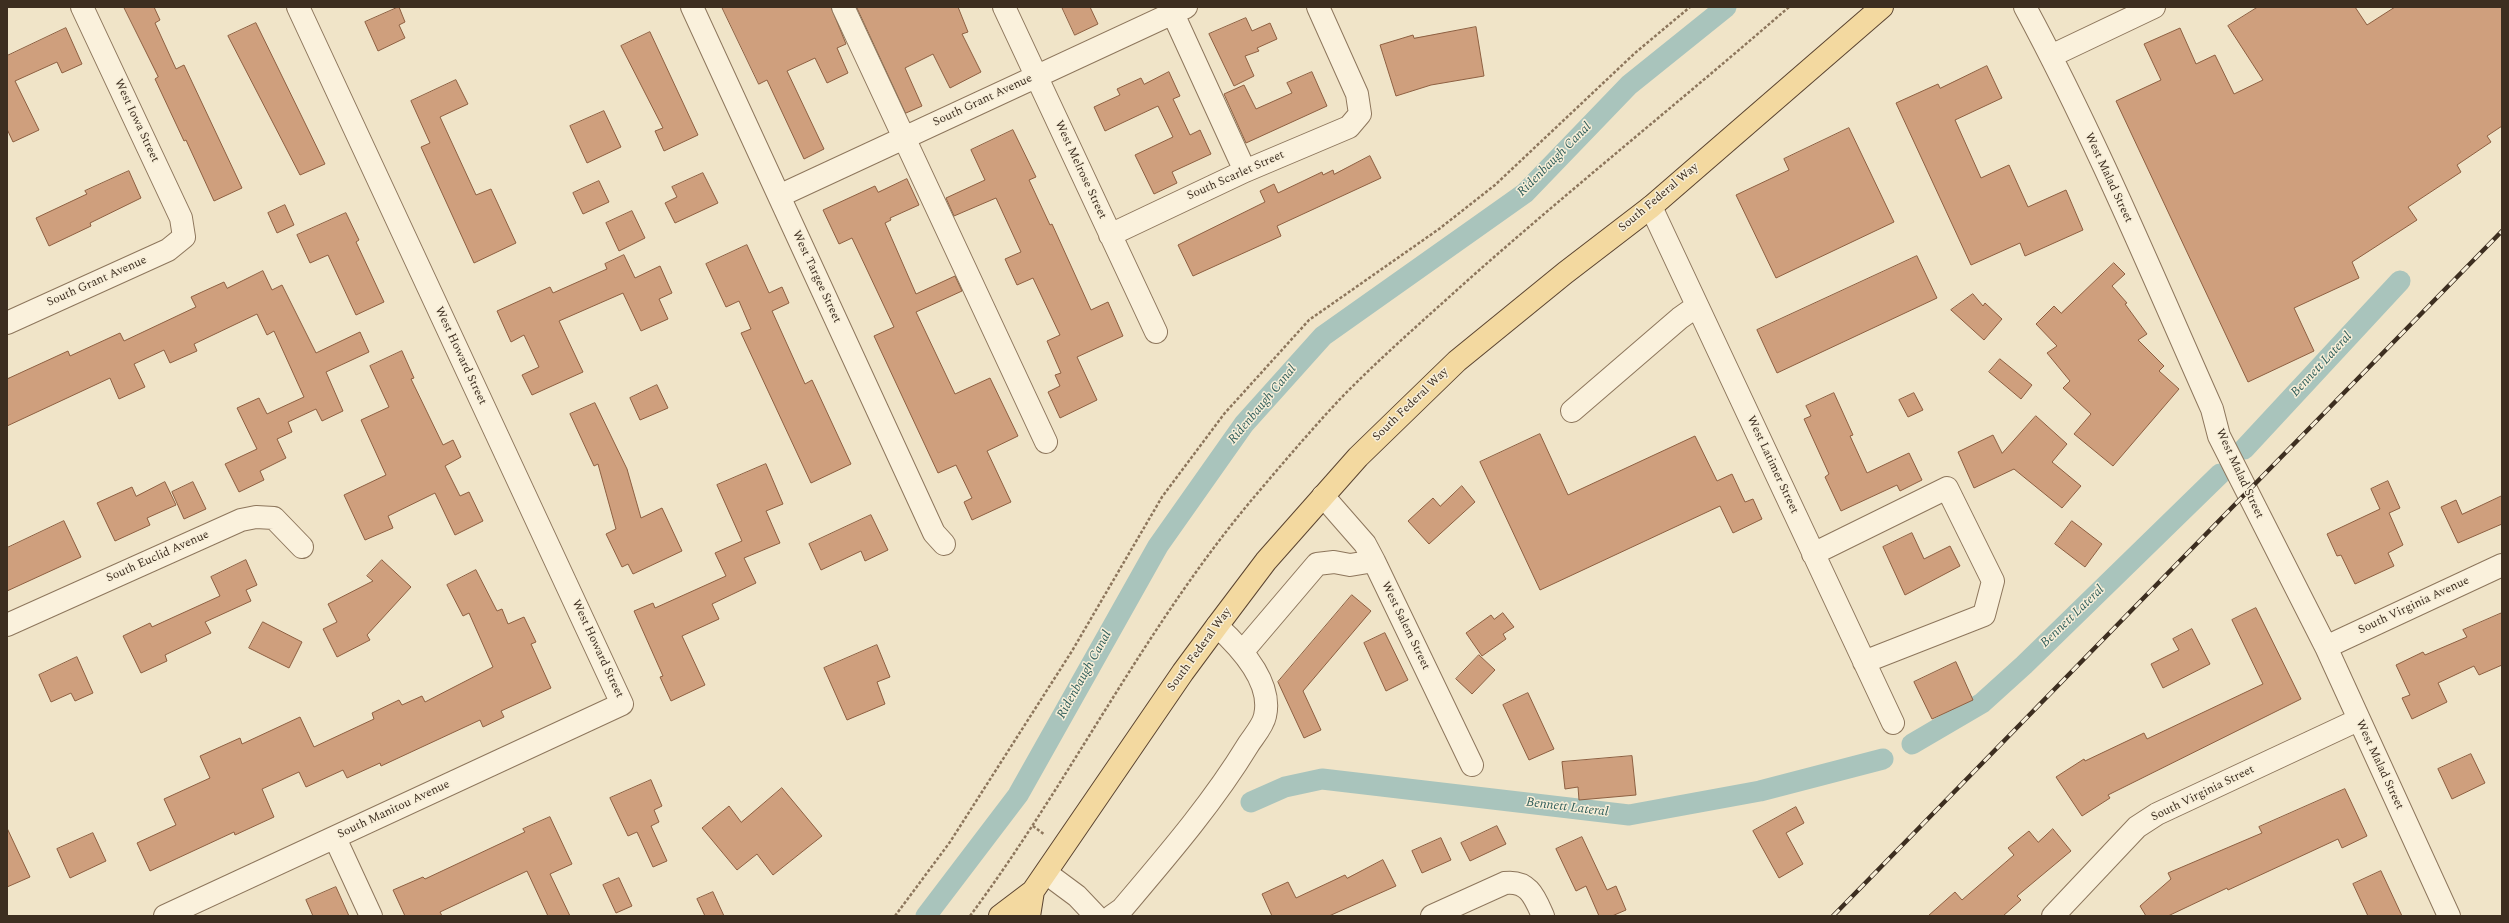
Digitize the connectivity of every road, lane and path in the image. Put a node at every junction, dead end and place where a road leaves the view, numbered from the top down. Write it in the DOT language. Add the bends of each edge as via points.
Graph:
graph roads {
  1 [pos="82,7"];
  2 [pos="298,7"];
  3 [pos="692,7"];
  4 [pos="843,7"];
  5 [pos="1004,7"];
  6 [pos="1318,7"];
  7 [pos="1690,7"];
  8 [pos="1789,7"];
  9 [pos="1882,7"];
  10 [pos="2025,7"];
  11 [pos="2154,7"];
  12 [pos="1176,9"];
  13 [pos="2052,56"];
  14 [pos="1036,76"];
  15 [pos="904,138"];
  16 [pos="1245,171"];
  17 [pos="779,196"];
  18 [pos="1651,207"];
  19 [pos="1110,235"];
  20 [pos="184,236"];
  21 [pos="1697,306"];
  22 [pos="7,322"];
  23 [pos="1156,332"];
  24 [pos="1572,411"];
  25 [pos="1046,442"];
  26 [pos="1323,496"];
  27 [pos="944,544"];
  28 [pos="302,547"];
  29 [pos="1813,554"];
  30 [pos="1374,561"];
  31 [pos="2502,565"];
  32 [pos="7,625"];
  33 [pos="1217,626"];
  34 [pos="2326,647"];
  35 [pos="1243,651"];
  36 [pos="1864,662"];
  37 [pos="622,704"];
  38 [pos="2358,720"];
  39 [pos="1893,723"];
  40 [pos="1472,765"];
  41 [pos="335,838"];
  42 [pos="1046,873"];
  43 [pos="1033,892"];
  44 [pos="165,916"];
  45 [pos="372,916"];
  46 [pos="895,916"];
  47 [pos="970,916"];
  48 [pos="1000,916"];
  49 [pos="1029,916"];
  50 [pos="1096,916"];
  51 [pos="1112,916"];
  52 [pos="1432,916"];
  53 [pos="1543,916"];
  54 [pos="2053,916"];
  55 [pos="2449,916"];
  1 -- 20 [label="street, West Iowa Street" via="181,218"];
  2 -- 37 [label="street, West Howard Street"];
  3 -- 17 [label="street, West Targee Street"];
  4 -- 15 [label="street"];
  5 -- 14 [label="street, West Melrose Street"];
  6 -- 16 [label="street, South Scarlet Street" via="1357,94 1360,114 1349,127"];
  7 -- 46 [label="path" via="1634,53 1495,185 1439,229 1309,320 1224,414 1162,497 1064,664 950,842"];
  8 -- 47 [label="path" via="1684,98 1535,220 1394,346 1336,404 1254,497 1167,612 1129,668 1033,826"];
  9 -- 18 [label="main road, South Federal Way"];
  10 -- 13 [label="street, West Malad Street"];
  11 -- 13 [label="street"];
  12 -- 14 [label="street, South Grant Avenue"];
  12 -- 16 [label="street"];
  13 -- 34 [label="street, West Malad Street" via="2206,394 2219,436"];
  14 -- 15 [label="street, South Grant Avenue"];
  14 -- 19 [label="street, West Melrose Street"];
  15 -- 17 [label="street, South Grant Avenue"];
  15 -- 25 [label="street"];
  16 -- 19 [label="street, South Scarlet Street"];
  17 -- 27 [label="street, West Targee Street" via="934,533"];
  18 -- 21 [label="street, West Latimer Street"];
  18 -- 26 [label="main road, South Federal Way" via="1457,361 1358,457"];
  19 -- 23 [label="street, West Melrose Street"];
  20 -- 22 [label="street, South Grant Avenue" via="168,250"];
  21 -- 24 [label="street"];
  21 -- 29 [label="street, West Latimer Street"];
  26 -- 30 [label="street, West Salem Street" via="1365,544"];
  26 -- 33 [label="main road, South Federal Way" via="1266,561"];
  28 -- 32 [label="street, South Euclid Avenue" via="274,518 256,517 242,520"];
  29 -- 36 [label="street, West Latimer Street"];
  29 -- 36 [label="street" via="1947,488 1994,581 1984,615"];
  30 -- 35 [label="street" via="1350,565 1334,562 1317,564"];
  30 -- 40 [label="street, West Salem Street"];
  31 -- 34 [label="street, South Virginia Avenue"];
  33 -- 35 [label="street"];
  33 -- 42 [label="main road, South Federal Way"];
  34 -- 38 [label="street, West Malad Street"];
  35 -- 51 [label="street" via="1249,658 1264,693 1265,717 1235,767 1172,851 1122,909"];
  36 -- 39 [label="street, West Latimer Street"];
  37 -- 41 [label="street, South Manitou Avenue"];
  38 -- 54 [label="street, South Virginia Street" via="2157,814 2138,827"];
  38 -- 55 [label="street, West Malad Street"];
  41 -- 44 [label="street, South Manitou Avenue"];
  41 -- 45 [label="street"];
  42 -- 43 [label="main road, South Federal Way"];
  42 -- 50 [label="street" via="1077,896"];
  43 -- 48 [label="main road, South Federal Way"];
  43 -- 49 [label="main road, South Federal Way"];
  52 -- 53 [label="street" via="1505,883 1520,884 1533,894"];
}
